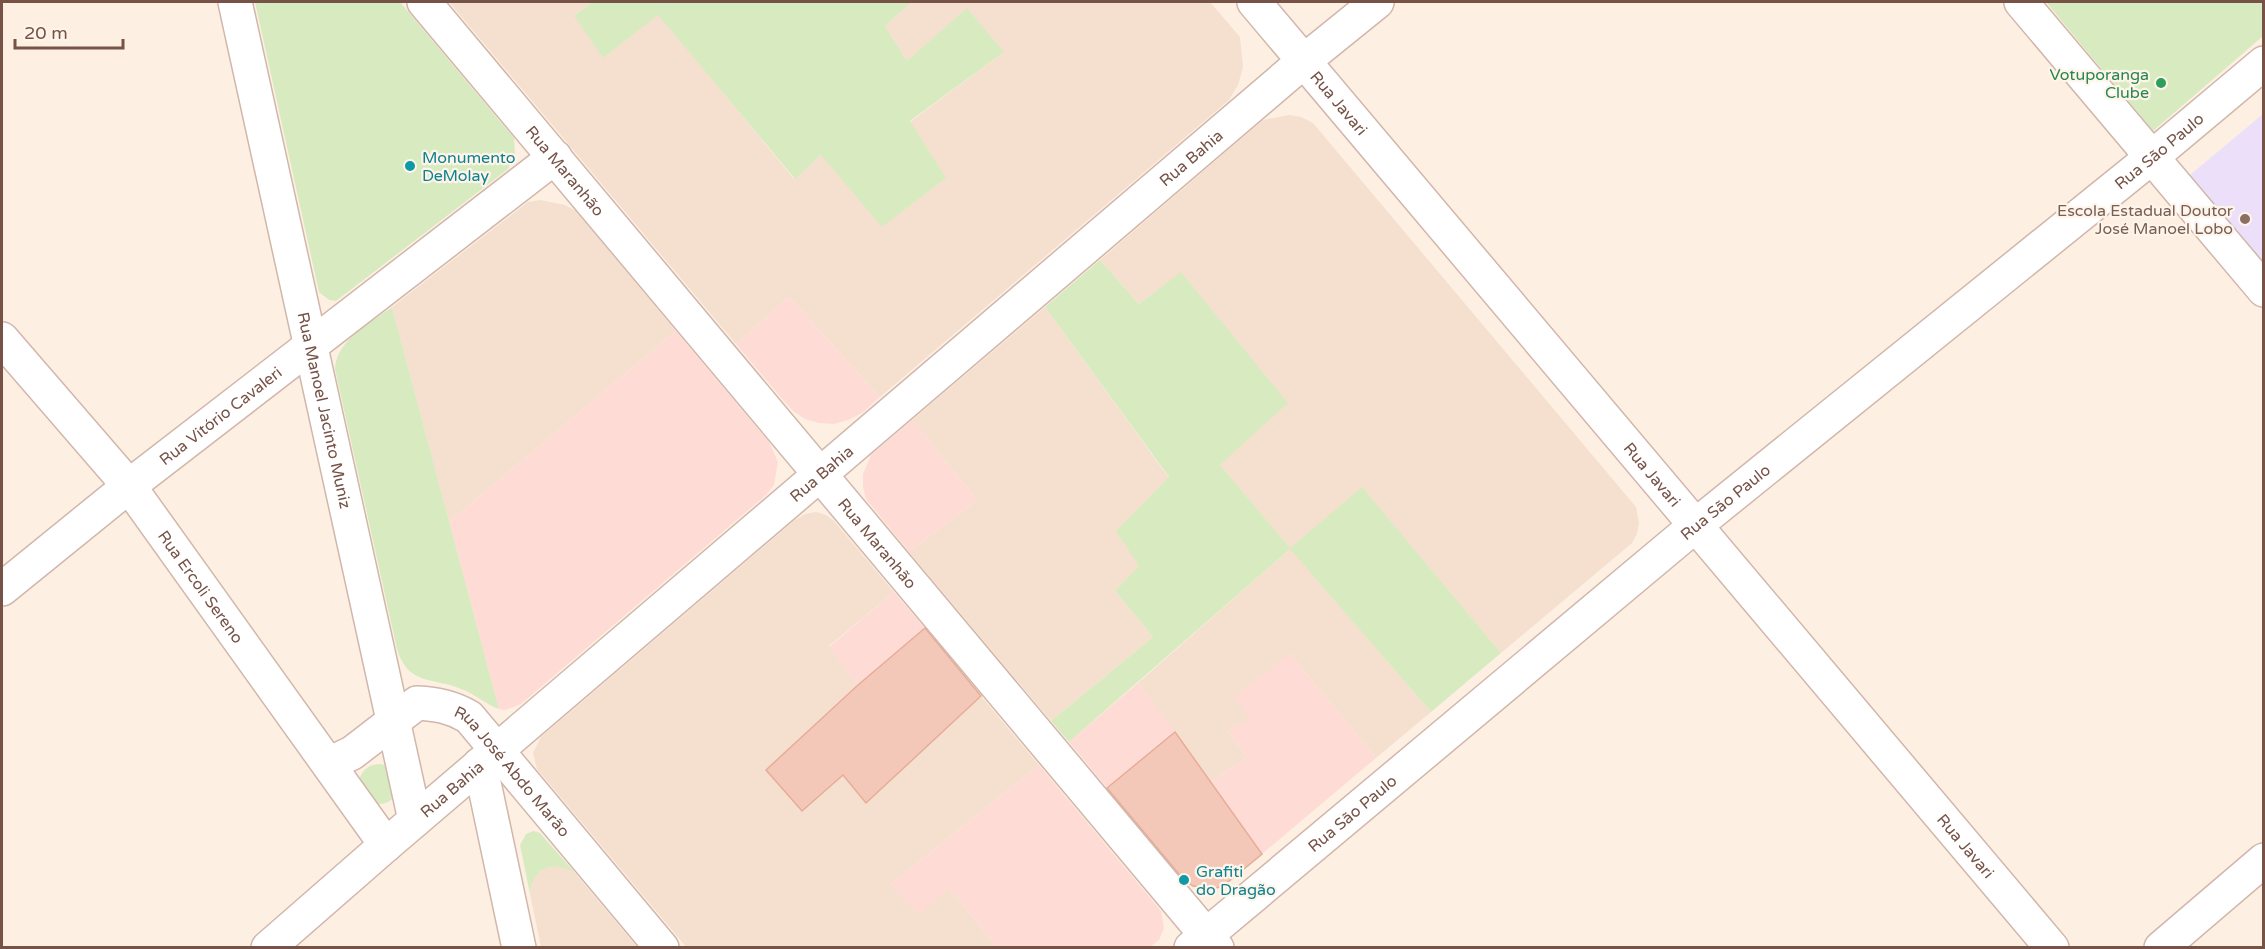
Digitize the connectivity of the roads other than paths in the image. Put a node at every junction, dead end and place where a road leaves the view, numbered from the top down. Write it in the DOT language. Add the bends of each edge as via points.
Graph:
graph roads {
  1 [pos="235,2"];
  2 [pos="424,2"];
  3 [pos="1254,2"];
  4 [pos="1377,2"];
  5 [pos="2021,2"];
  6 [pos="1304,61"];
  7 [pos="2264,63"];
  8 [pos="555,157"];
  9 [pos="2152,158"];
  10 [pos="2264,290"];
  11 [pos="2,339"];
  12 [pos="311,345"];
  13 [pos="820,474"];
  14 [pos="129,486"];
  15 [pos="1696,525"];
  16 [pos="2,589"];
  17 [pos="394,721"];
  18 [pos="488,757"];
  19 [pos="329,764"];
  20 [pos="552,816"];
  21 [pos="415,819"];
  22 [pos="386,845"];
  23 [pos="499,850"];
  24 [pos="2264,860"];
  25 [pos="1205,943"];
  26 [pos="268,948"];
  27 [pos="519,948"];
  28 [pos="662,948"];
  29 [pos="2052,948"];
  30 [pos="2161,948"];
  1 -- 12 [label="street, Rua Manoel Jacinto Muniz"];
  2 -- 8 [label="street, Rua Maranhão"];
  3 -- 6 [label="street, Rua Javari"];
  4 -- 6 [label="street, Rua Bahia"];
  5 -- 9 [label="street"];
  6 -- 13 [label="street, Rua Bahia"];
  6 -- 15 [label="street, Rua Javari"];
  7 -- 9 [label="street, Rua São Paulo"];
  8 -- 12 [label="street, Rua Vitório Cavaleri"];
  8 -- 13 [label="street, Rua Maranhão"];
  9 -- 10 [label="street"];
  9 -- 15 [label="street, Rua São Paulo"];
  11 -- 14 [label="street, Rua Ercoli Sereno"];
  12 -- 14 [label="street, Rua Vitório Cavaleri"];
  12 -- 17 [label="street, Rua Manoel Jacinto Muniz"];
  13 -- 18 [label="street, Rua Bahia"];
  13 -- 25 [label="street, Rua Maranhão"];
  14 -- 16 [label="street, Rua Vitório Cavaleri"];
  14 -- 19 [label="street, Rua Ercoli Sereno"];
  15 -- 25 [label="street, Rua São Paulo"];
  15 -- 29 [label="street, Rua Javari"];
  17 -- 18 [label="street, Rua José Abdo Marão" via="417,703 443,705 469,717"];
  17 -- 19 [label="street, Rua José Abdo Marão" via="352,753"];
  17 -- 21 [label="street, Rua Manoel Jacinto Muniz"];
  18 -- 20 [label="street, Rua José Abdo Marão"];
  18 -- 21 [label="street, Rua Bahia"];
  18 -- 23 [label="street"];
  19 -- 22 [label="street, Rua Ercoli Sereno"];
  20 -- 23 [label="street" via="531,812 515,818 504,830"];
  20 -- 28 [label="street, Rua José Abdo Marão"];
  21 -- 22 [label="street, Rua Bahia"];
  22 -- 26 [label="street, Rua Bahia"];
  23 -- 27 [label="street"];
  24 -- 30 [label="street"];
}
